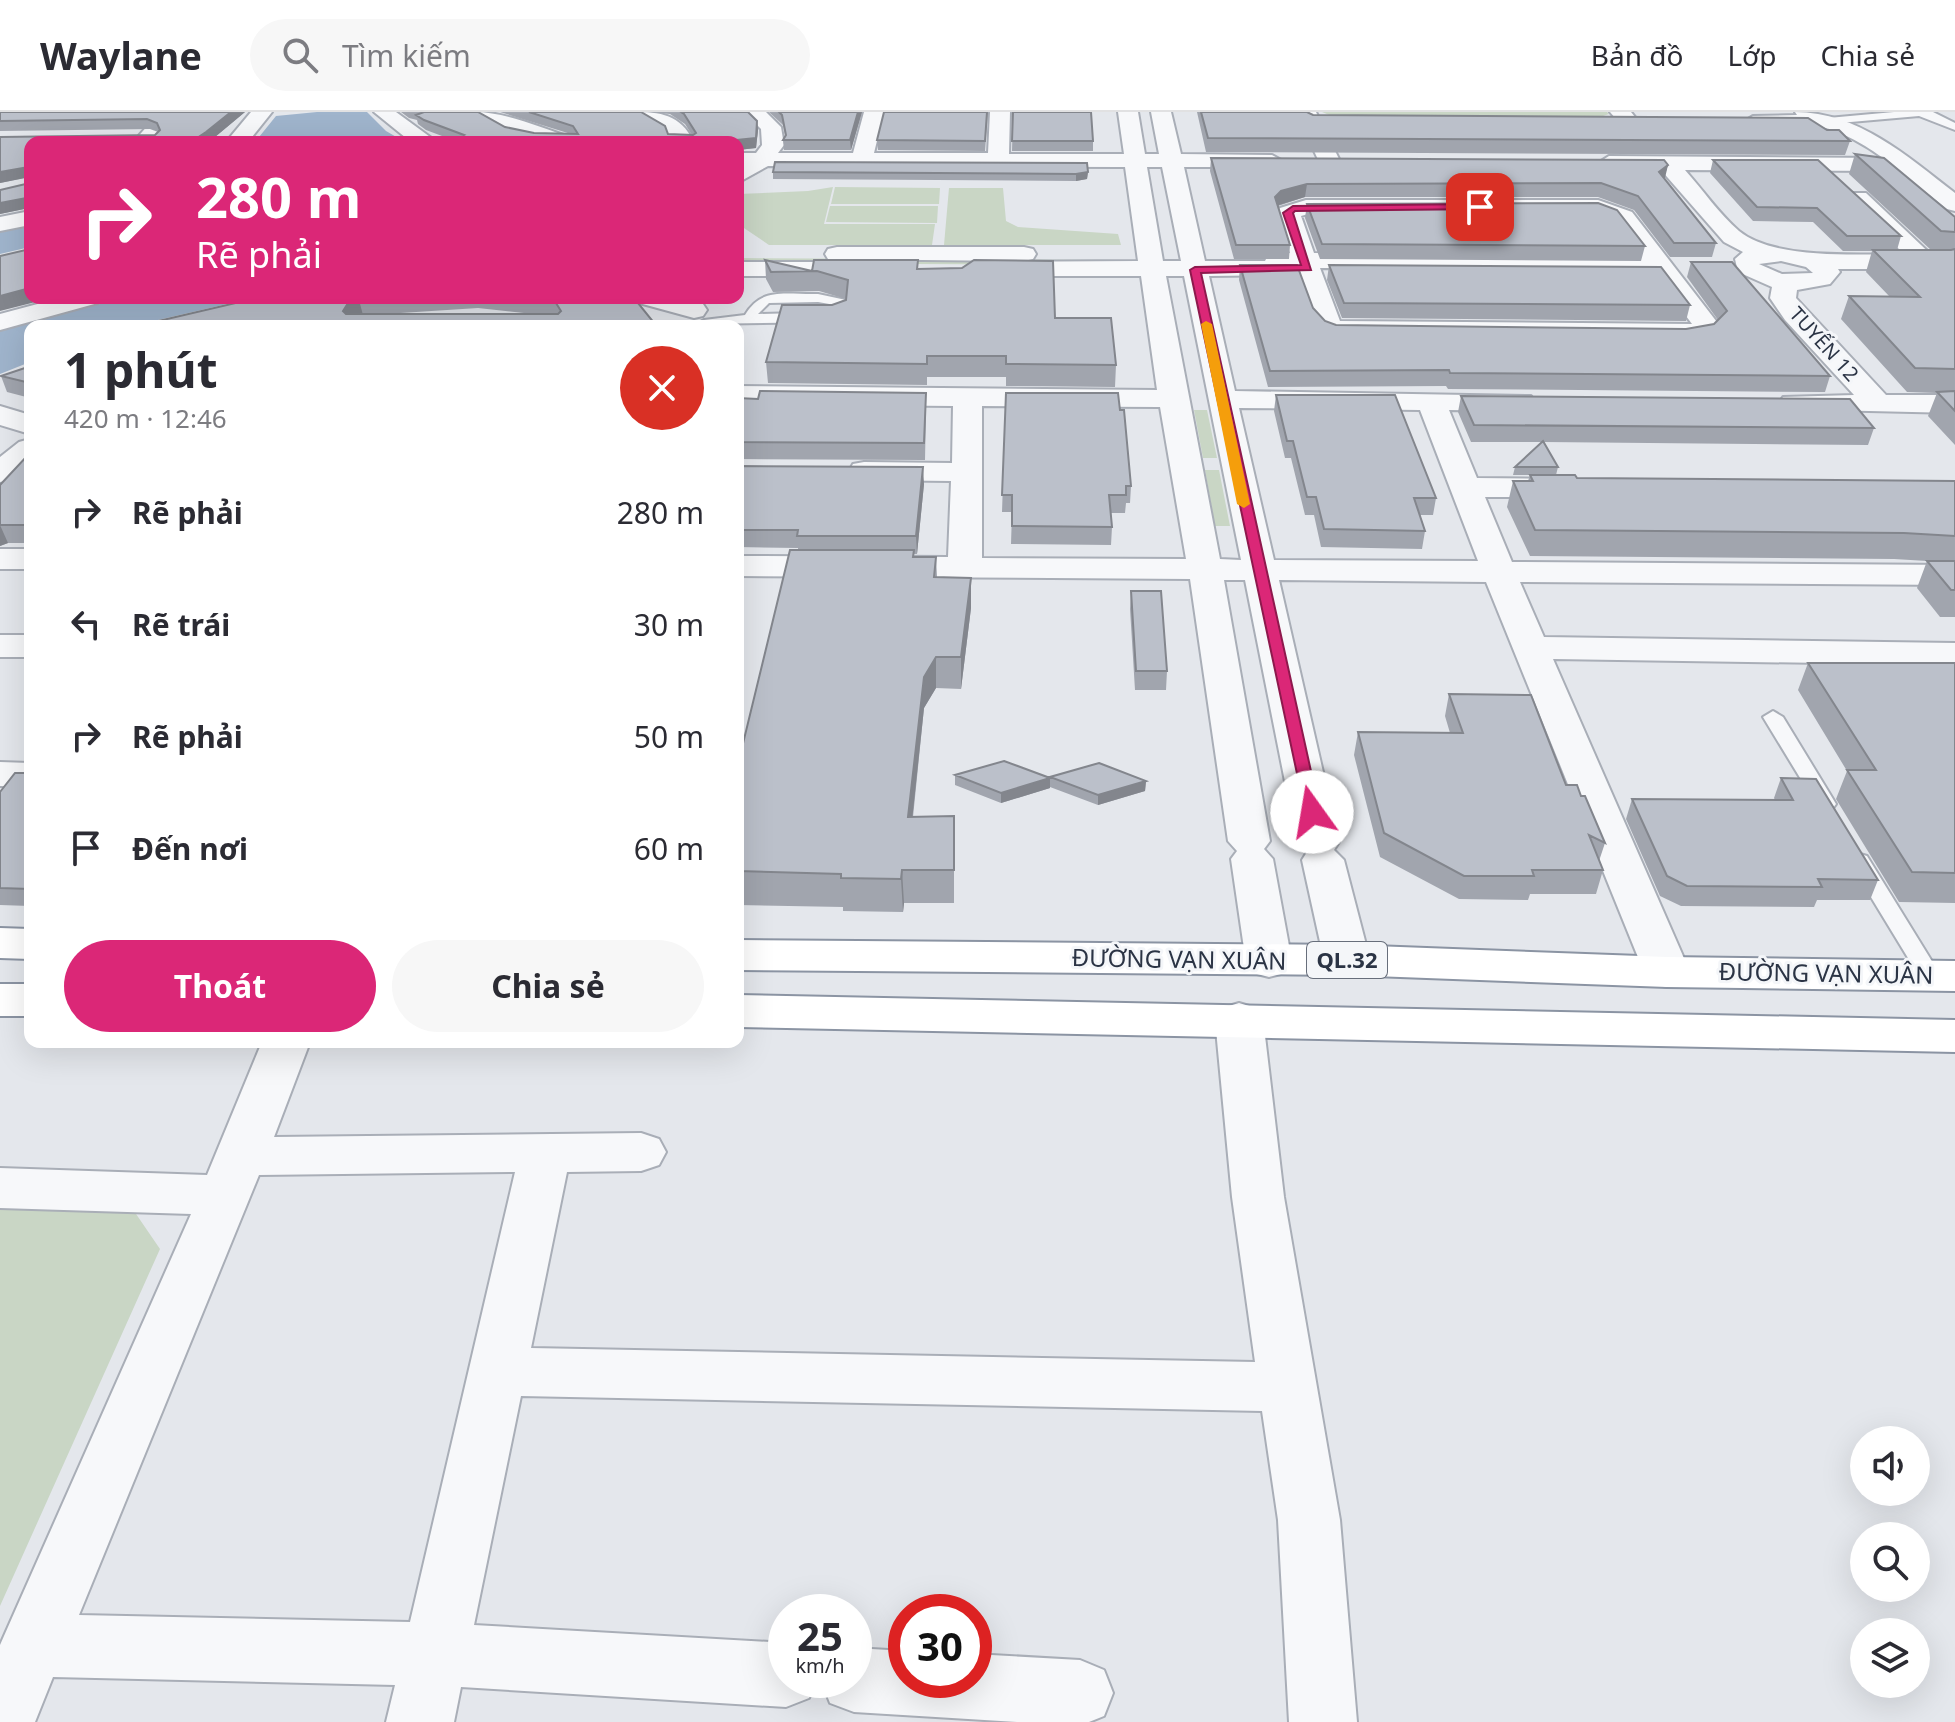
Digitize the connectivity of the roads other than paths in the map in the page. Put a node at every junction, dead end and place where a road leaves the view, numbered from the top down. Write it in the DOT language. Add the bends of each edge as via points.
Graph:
graph roads {
  1 [pos="170,112"];
  2 [pos="262,112"];
  3 [pos="384,112"];
  4 [pos="487,112"];
  5 [pos="642,112"];
  6 [pos="754,112"];
  7 [pos="874,112"];
  8 [pos="1000,112"];
  9 [pos="1128,112"];
  10 [pos="1161,112"];
  11 [pos="1805,112"];
  12 [pos="1928,112"];
  13 [pos="1921,113"];
  14 [pos="1308,116"];
  15 [pos="1619,119"];
  16 [pos="1333,120"];
  17 [pos="1828,121"];
  18 [pos="1655,122"];
  19 [pos="1729,122"];
  20 [pos="1955,127"];
  21 [pos="150,136"];
  22 [pos="242,136"];
  23 [pos="415,136"];
  24 [pos="544,136"];
  25 [pos="680,136"];
  26 [pos="744,159"];
  27 [pos="762,160"];
  28 [pos="862,160"];
  29 [pos="998,160"];
  30 [pos="1173,160"];
  31 [pos="1133,161"];
  32 [pos="1329,161"];
  33 [pos="1356,161"];
  34 [pos="1591,163"];
  35 [pos="1668,164"];
  36 [pos="1821,165"];
  37 [pos="1907,165"];
  38 [pos="744,172"];
  39 [pos="1955,204"];
  40 [pos="24,219"];
  41 [pos="0,224"];
  42 [pos="744,253"];
  43 [pos="1150,263"];
  44 [pos="1193,263"];
  45 [pos="1745,263"];
  46 [pos="1306,264"];
  47 [pos="1821,266"];
  48 [pos="1668,267"];
  49 [pos="744,269"];
  50 [pos="1942,270"];
  51 [pos="1786,281"];
  52 [pos="67,304"];
  53 [pos="666,304"];
  54 [pos="697,314"];
  55 [pos="749,318"];
  56 [pos="0,322"];
  57 [pos="744,395"];
  58 [pos="968,398"];
  59 [pos="1172,399"];
  60 [pos="1222,399"];
  61 [pos="1431,402"];
  62 [pos="1544,402"];
  63 [pos="1759,403"];
  64 [pos="1878,403"];
  65 [pos="1955,404"];
  66 [pos="0,415"];
  67 [pos="24,423"];
  68 [pos="24,453"];
  69 [pos="831,471"];
  70 [pos="966,472"];
  71 [pos="0,473"];
  72 [pos="1466,487"];
  73 [pos="1606,488"];
  74 [pos="0,559"];
  75 [pos="24,559"];
  76 [pos="744,566"];
  77 [pos="965,567"];
  78 [pos="1205,569"];
  79 [pos="1258,569"];
  80 [pos="1499,570"];
  81 [pos="1955,575"];
  82 [pos="0,646"];
  83 [pos="24,646"];
  84 [pos="1530,648"];
  85 [pos="1955,654"];
  86 [pos="1773,717"];
  87 [pos="0,774"];
  88 [pos="24,775"];
  89 [pos="0,943"];
  90 [pos="24,944"];
  91 [pos="744,955"];
  92 [pos="1347,960"];
  93 [pos="1269,962"];
  94 [pos="1667,972"];
  95 [pos="1942,976"];
  96 [pos="0,1000"];
  97 [pos="24,1000"];
  98 [pos="744,1011"];
  99 [pos="1239,1019"];
  100 [pos="1955,1036"];
  101 [pos="284,1048"];
  102 [pos="641,1152"];
  103 [pos="545,1155"];
  104 [pos="233,1176"];
  105 [pos="0,1188"];
  106 [pos="497,1371"];
  107 [pos="1288,1387"];
  108 [pos="33,1645"];
  109 [pos="435,1654"];
  110 [pos="768,1674"];
  111 [pos="872,1681"];
  112 [pos="1080,1693"];
  113 [pos="1,1722"];
  114 [pos="420,1722"];
  115 [pos="1323,1722"];
  1 -- 21 [label="street"];
  2 -- 22 [label="street"];
  3 -- 23 [label="street"];
  4 -- 24 [label="street"];
  5 -- 25 [label="street" via="668,122"];
  6 -- 27 [label="street" via="772,131 773,145"];
  7 -- 28 [label="street"];
  8 -- 29 [label="street"];
  9 -- 31 [label="street"];
  10 -- 30 [label="street"];
  11 -- 17 [label="street"];
  12 -- 13 [label="lane"];
  13 -- 17 [label="lane"];
  13 -- 20 [label="lane"];
  14 -- 16 [label="street"];
  14 -- 32 [label="street"];
  15 -- 18 [label="street"];
  17 -- 19 [label="street"];
  17 -- 37 [label="street"];
  26 -- 27 [label="street"];
  27 -- 28 [label="street"];
  27 -- 38 [label="street"];
  28 -- 29 [label="street"];
  29 -- 31 [label="street"];
  30 -- 31 [label="street"];
  30 -- 32 [label="street"];
  30 -- 44 [label="street"];
  31 -- 43 [label="street"];
  32 -- 33 [label="street"];
  34 -- 35 [label="street"];
  35 -- 36 [label="street"];
  35 -- 45 [label="street" via="1732,237"];
  36 -- 37 [label="street"];
  36 -- 50 [label="street"];
  37 -- 39 [label="street"];
  40 -- 41 [label="street"];
  42 -- 43 [label="street"];
  43 -- 44 [label="street"];
  43 -- 49 [label="street"];
  43 -- 59 [label="street"];
  44 -- 46 [label="street"];
  44 -- 60 [label="street"];
  45 -- 47 [label="street" via="1793,255"];
  45 -- 51 [label="street" via="1759,274"];
  46 -- 48 [label="street"];
  46 -- 48 [label="street" via="1288,213 1293,209 1598,207 1624,217"];
  46 -- 48 [label="street" via="1327,324 1346,331 1700,331 1707,326"];
  47 -- 50 [label="street"];
  47 -- 51 [label="street" via="1814,281"];
  51 -- 64 [label="street, TUYẾN 12" via="1783,298 1794,314"];
  52 -- 56 [label="street"];
  53 -- 54 [label="street"];
  54 -- 55 [label="lane"];
  55 -- 55 [label="lane" via="824,319 841,314 842,307 831,299 767,299"];
  57 -- 58 [label="street"];
  58 -- 59 [label="street"];
  58 -- 70 [label="street"];
  59 -- 78 [label="street"];
  60 -- 61 [label="street"];
  60 -- 79 [label="street"];
  61 -- 62 [label="street"];
  61 -- 72 [label="street"];
  63 -- 64 [label="street"];
  64 -- 65 [label="street"];
  66 -- 67 [label="street"];
  68 -- 71 [label="street"];
  69 -- 70 [label="street"];
  70 -- 77 [label="street"];
  72 -- 73 [label="street"];
  72 -- 80 [label="street"];
  74 -- 75 [label="street"];
  76 -- 77 [label="street"];
  77 -- 78 [label="street"];
  78 -- 79 [label="street"];
  78 -- 93 [label="street"];
  79 -- 80 [label="street"];
  79 -- 92 [label="street"];
  80 -- 81 [label="street"];
  80 -- 84 [label="street"];
  82 -- 83 [label="street"];
  84 -- 85 [label="street"];
  84 -- 94 [label="street"];
  86 -- 95 [label="lane" via="1843,833"];
  87 -- 88 [label="street"];
  89 -- 90 [label="highway"];
  91 -- 93 [label="highway, ĐƯỜNG VẠN XUÂN / QL.32"];
  92 -- 93 [label="highway, ĐƯỜNG VẠN XUÂN / QL.32"];
  92 -- 94 [label="highway, ĐƯỜNG VẠN XUÂN / QL.32"];
  94 -- 95 [label="highway, ĐƯỜNG VẠN XUÂN / QL.32"];
  96 -- 97 [label="highway"];
  98 -- 99 [label="highway"];
  99 -- 100 [label="highway"];
  99 -- 107 [label="street" via="1258,1197"];
  101 -- 104 [label="street"];
  102 -- 103 [label="street"];
  103 -- 104 [label="street"];
  103 -- 106 [label="street"];
  104 -- 105 [label="street"];
  104 -- 108 [label="street"];
  106 -- 107 [label="street"];
  106 -- 109 [label="street"];
  107 -- 115 [label="street" via="1309,1520"];
  108 -- 109 [label="street"];
  108 -- 113 [label="street"];
  109 -- 110 [label="street"];
  109 -- 114 [label="street"];
  111 -- 112 [label="street"];
}
